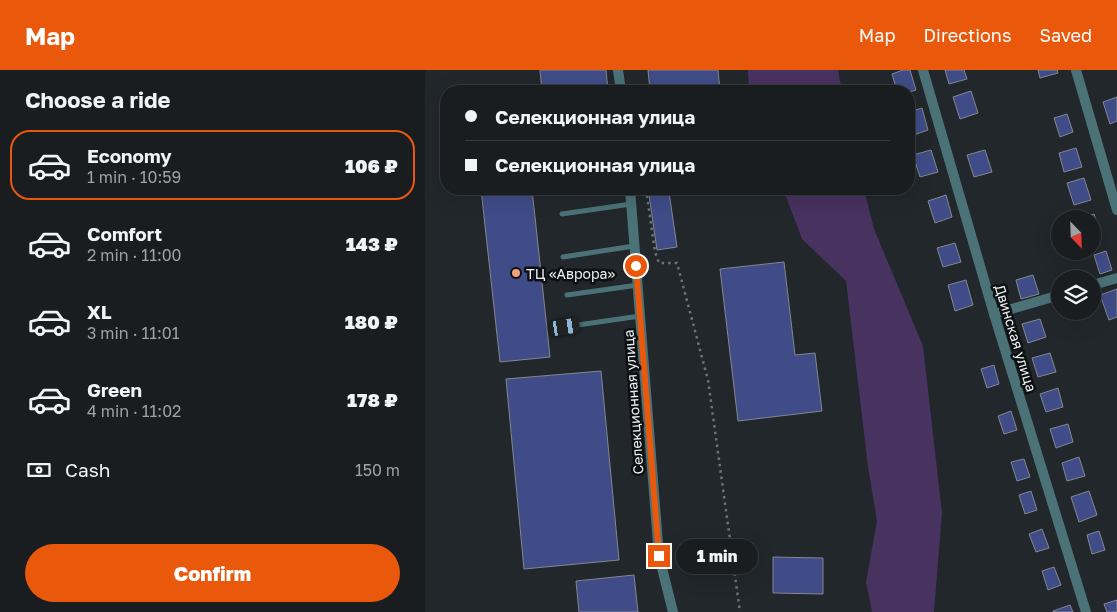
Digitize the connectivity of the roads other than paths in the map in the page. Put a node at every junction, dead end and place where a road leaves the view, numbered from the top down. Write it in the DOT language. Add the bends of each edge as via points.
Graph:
graph roads {
  1 [pos="618,70"];
  2 [pos="923,70"];
  3 [pos="1076,70"];
  4 [pos="620,85"];
  5 [pos="630,195"];
  6 [pos="631,204"];
  7 [pos="1117,210"];
  8 [pos="562,214"];
  9 [pos="635,246"];
  10 [pos="563,257"];
  11 [pos="1117,278"];
  12 [pos="1101,283"];
  13 [pos="638,286"];
  14 [pos="567,295"];
  15 [pos="1051,298"];
  16 [pos="994,314"];
  17 [pos="640,316"];
  18 [pos="565,327"];
  19 [pos="673,612"];
  20 [pos="1086,612"];
  1 -- 4 [label="street"];
  2 -- 16 [label="street, Двинская улица"];
  3 -- 7 [label="street"];
  5 -- 6 [label="street, Селекционная улица"];
  6 -- 8 [label="lane"];
  6 -- 9 [label="street, Селекционная улица"];
  9 -- 10 [label="lane"];
  9 -- 13 [label="street, Селекционная улица"];
  11 -- 12 [label="street"];
  13 -- 14 [label="lane"];
  13 -- 17 [label="street, Селекционная улица"];
  15 -- 16 [label="street"];
  16 -- 20 [label="street, Двинская улица"];
  17 -- 18 [label="lane"];
  17 -- 19 [label="street, Селекционная улица" via="659,556"];
}
